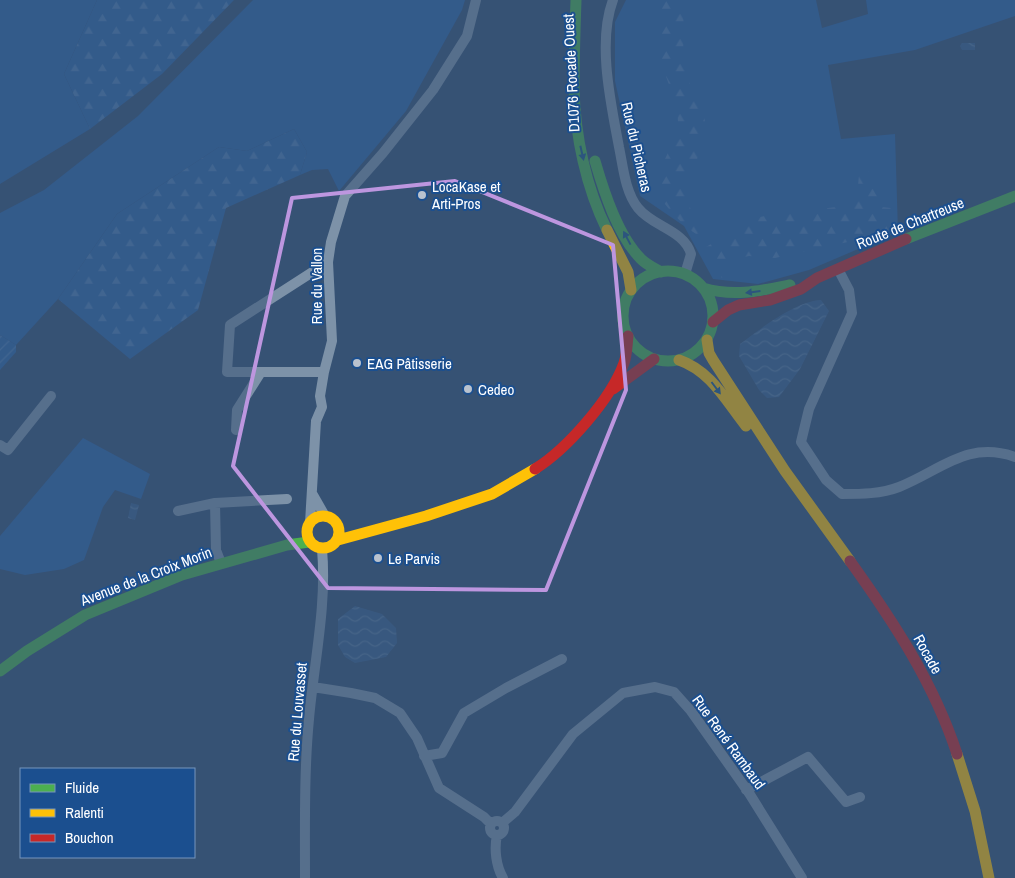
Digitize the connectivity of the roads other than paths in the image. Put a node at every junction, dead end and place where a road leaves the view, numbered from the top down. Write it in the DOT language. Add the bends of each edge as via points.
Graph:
graph roads {
  1 [pos="476,0"];
  2 [pos="576,0"];
  3 [pos="582,0"];
  4 [pos="614,0"];
  5 [pos="1015,196"];
  6 [pos="328,262"];
  7 [pos="838,269"];
  8 [pos="660,272"];
  9 [pos="685,274"];
  10 [pos="817,278"];
  11 [pos="703,288"];
  12 [pos="631,290"];
  13 [pos="713,322"];
  14 [pos="628,336"];
  15 [pos="707,340"];
  16 [pos="654,359"];
  17 [pos="679,360"];
  18 [pos="261,372"];
  19 [pos="324,372"];
  20 [pos="608,393"];
  21 [pos="51,396"];
  22 [pos="236,430"];
  23 [pos="0,445"];
  24 [pos="1015,456"];
  25 [pos="785,471"];
  26 [pos="312,494"];
  27 [pos="288,498"];
  28 [pos="215,503"];
  29 [pos="178,511"];
  30 [pos="325,516"];
  31 [pos="337,524"];
  32 [pos="308,525"];
  33 [pos="366,533"];
  34 [pos="338,540"];
  35 [pos="309,542"];
  36 [pos="287,545"];
  37 [pos="322,549"];
  38 [pos="221,563"];
  39 [pos="562,659"];
  40 [pos="0,671"];
  41 [pos="313,688"];
  42 [pos="424,756"];
  43 [pos="746,790"];
  44 [pos="860,797"];
  45 [pos="502,823"];
  46 [pos="491,824"];
  47 [pos="497,835"];
  48 [pos="305,878"];
  49 [pos="503,878"];
  50 [pos="802,878"];
  51 [pos="989,878"];
  1 -- 6 [label="street, Rue du Vallon" via="467,36 434,90 345,196 330,242"];
  2 -- 12 [label="main road, one-way" via="574,90 580,146 593,193 628,272"];
  8 -- 3 [label="main road, D1076 Rocade Ouest, one-way" via="634,251 596,168 586,121"];
  4 -- 9 [label="street, Rue du Picheras" via="608,21 608,80 629,191 646,216 689,247 691,254"];
  5 -- 7 [label="main road, Route de Chartreuse"];
  6 -- 18 [label="street" via="230,325 227,372"];
  6 -- 19 [label="street, Rue du Vallon" via="332,341"];
  7 -- 10 [label="main road, Route de Chartreuse"];
  7 -- 24 [label="street" via="849,290 852,313 809,409 802,442 826,480 842,494 871,494 899,487 962,456 1002,452"];
  8 -- 9 [label="main road"];
  8 -- 12 [label="main road" via="649,275"];
  9 -- 11 [label="main road"];
  10 -- 11 [label="main road, Route de Chartreuse, one-way" via="738,293 719,293"];
  10 -- 13 [label="main road, Route de Chartreuse" via="785,295 739,305"];
  11 -- 13 [label="main road" via="710,298"];
  12 -- 14 [label="main road" via="624,305"];
  13 -- 15 [label="main road"];
  14 -- 16 [label="main road" via="639,350"];
  14 -- 20 [label="main road" via="625,362"];
  15 -- 17 [label="main road"];
  15 -- 25 [label="main road, Rocade" via="713,360"];
  16 -- 17 [label="main road"];
  16 -- 20 [label="main road"];
  17 -- 25 [label="main road, Rocade, one-way" via="702,371"];
  18 -- 19 [label="street"];
  18 -- 22 [label="street" via="238,410"];
  19 -- 26 [label="street, Rue du Vallon" via="320,396 322,407 316,421"];
  20 -- 33 [label="main road" via="574,437 549,460 492,494"];
  21 -- 23 [label="street" via="8,450"];
  25 -- 51 [label="main road, Rocade" via="895,626 937,703 968,782"];
  26 -- 30 [label="street"];
  26 -- 32 [label="street, Rue du Vallon"];
  27 -- 28 [label="street"];
  28 -- 29 [label="street"];
  28 -- 38 [label="street" via="216,550"];
  30 -- 31 [label="main road"];
  30 -- 32 [label="main road" via="319,516"];
  31 -- 33 [label="main road"];
  31 -- 34 [label="main road"];
  32 -- 35 [label="main road"];
  32 -- 36 [label="main road, Avenue de la Croix Morin"];
  33 -- 34 [label="main road"];
  34 -- 37 [label="main road" via="331,547"];
  35 -- 36 [label="main road, Avenue de la Croix Morin"];
  35 -- 37 [label="main road"];
  36 -- 38 [label="main road, Avenue de la Croix Morin"];
  37 -- 41 [label="street, Rue du Louvasset" via="323,604"];
  38 -- 40 [label="main road, Avenue de la Croix Morin" via="182,575 85,615"];
  39 -- 42 [label="street" via="464,713 442,753"];
  41 -- 42 [label="street" via="375,698 400,713 417,738"];
  41 -- 48 [label="street, Rue du Louvasset" via="309,719"];
  42 -- 46 [label="street" via="439,788"];
  43 -- 44 [label="street" via="808,757 846,802"];
  43 -- 45 [label="street, Rue René Rambaud" via="691,711 674,692 655,687 623,693 573,734 514,812"];
  43 -- 50 [label="street, Rue René Rambaud"];
  45 -- 46 [label="street"];
  45 -- 47 [label="street" via="504,832"];
  46 -- 47 [label="street" via="490,831"];
  47 -- 49 [label="street" via="498,870"];
}
